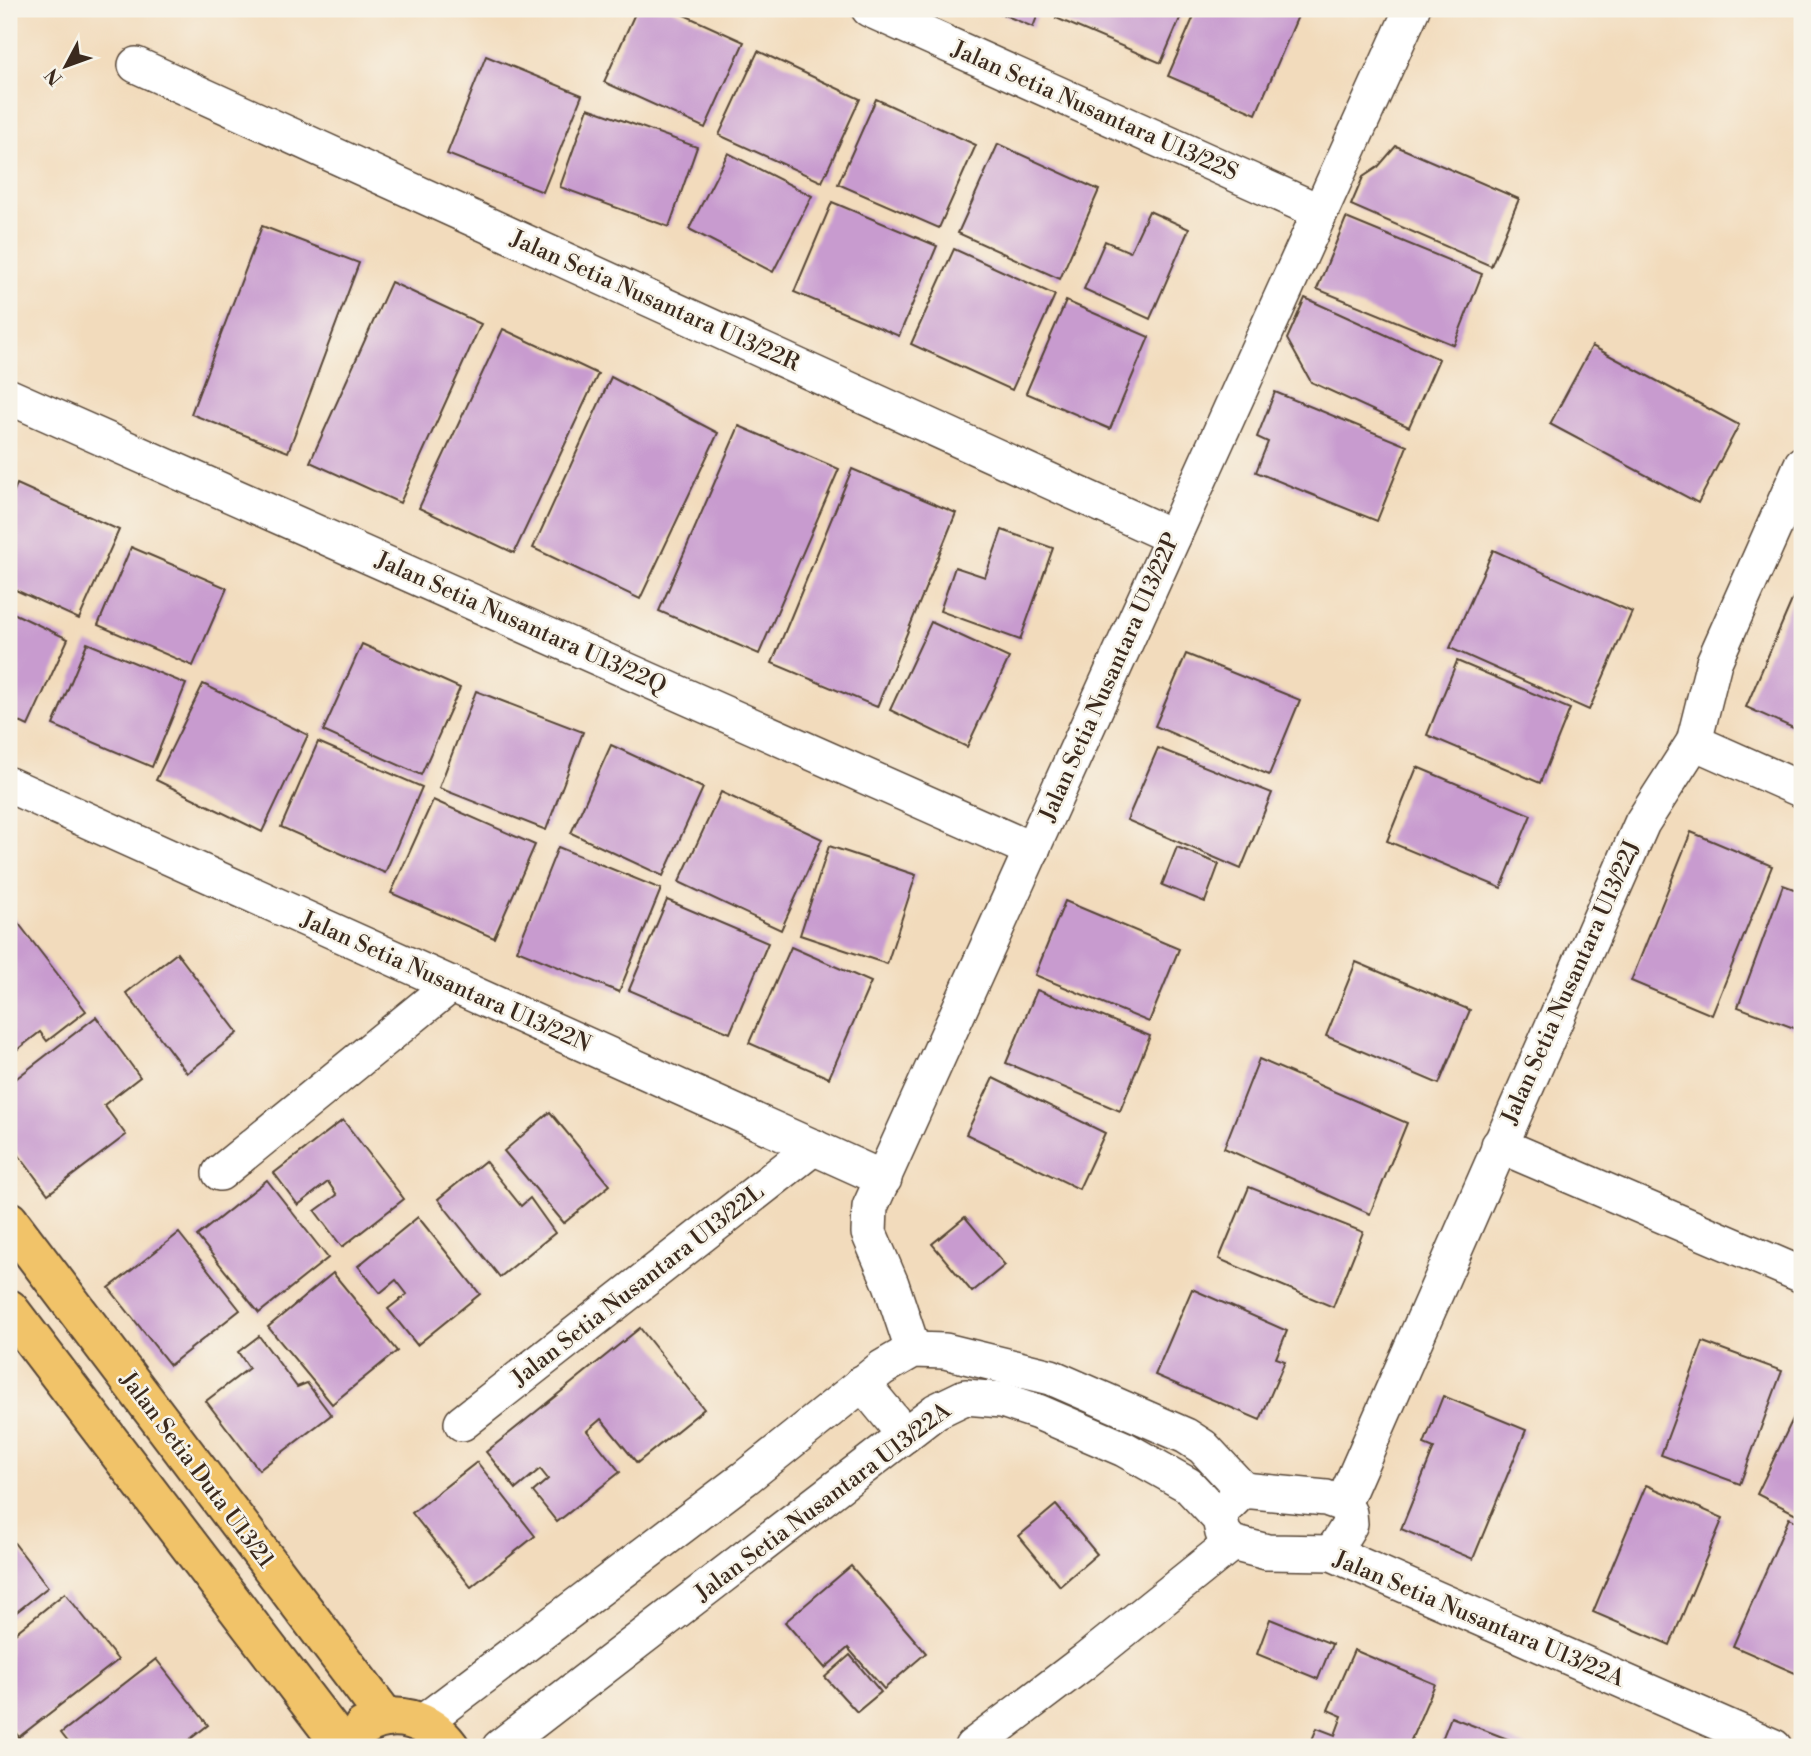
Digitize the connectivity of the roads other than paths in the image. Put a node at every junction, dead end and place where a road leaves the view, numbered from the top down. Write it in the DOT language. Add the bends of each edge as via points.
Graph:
graph roads {
  1 [pos="869,9"];
  2 [pos="1412,9"];
  3 [pos="136,65"];
  4 [pos="1320,212"];
  5 [pos="10,397"];
  6 [pos="1802,464"];
  7 [pos="1174,537"];
  8 [pos="1694,742"];
  9 [pos="9,785"];
  10 [pos="1802,790"];
  11 [pos="1032,850"];
  12 [pos="452,984"];
  13 [pos="1499,1145"];
  14 [pos="814,1147"];
  15 [pos="220,1173"];
  16 [pos="884,1179"];
  17 [pos="9,1221"];
  18 [pos="1802,1275"];
  19 [pos="9,1309"];
  20 [pos="929,1351"];
  21 [pos="862,1383"];
  22 [pos="965,1396"];
  23 [pos="462,1423"];
  24 [pos="905,1436"];
  25 [pos="1243,1490"];
  26 [pos="1343,1504"];
  27 [pos="1226,1531"];
  28 [pos="1332,1553"];
  29 [pos="404,1720"];
  30 [pos="343,1747"];
  31 [pos="450,1747"];
  32 [pos="500,1747"];
  33 [pos="972,1747"];
  34 [pos="1773,1747"];
  1 -- 4 [label="street, Jalan Setia Nusantara U13/22S"];
  2 -- 4 [label="street, Jalan Setia Nusantara U13/22P"];
  3 -- 7 [label="street, Jalan Setia Nusantara U13/22R"];
  4 -- 7 [label="street, Jalan Setia Nusantara U13/22P"];
  5 -- 11 [label="street, Jalan Setia Nusantara U13/22Q"];
  6 -- 8 [label="street, Jalan Setia Nusantara U13/22J" via="1714,662"];
  7 -- 11 [label="street, Jalan Setia Nusantara U13/22P"];
  8 -- 10 [label="street"];
  8 -- 13 [label="street, Jalan Setia Nusantara U13/22J" via="1642,823"];
  9 -- 12 [label="street, Jalan Setia Nusantara U13/22N"];
  11 -- 16 [label="street, Jalan Setia Nusantara U13/22P"];
  12 -- 14 [label="street, Jalan Setia Nusantara U13/22N"];
  12 -- 15 [label="street"];
  13 -- 18 [label="street"];
  13 -- 26 [label="street, Jalan Setia Nusantara U13/22J"];
  14 -- 16 [label="street, Jalan Setia Nusantara U13/22N"];
  14 -- 23 [label="street, Jalan Setia Nusantara U13/22L"];
  16 -- 20 [label="street, Jalan Setia Nusantara U13/22P" via="870,1207 869,1233 891,1284"];
  17 -- 29 [label="main road, Jalan Setia Duta U13/21"];
  19 -- 30 [label="main road"];
  20 -- 21 [label="street"];
  20 -- 22 [label="street, Jalan Setia Nusantara U13/22P"];
  20 -- 25 [label="street" via="1051,1377 1186,1436 1203,1447"];
  21 -- 24 [label="street"];
  21 -- 29 [label="street" via="745,1478"];
  22 -- 24 [label="street, Jalan Setia Nusantara U13/22A" via="936,1411"];
  22 -- 27 [label="street, Jalan Setia Nusantara U13/22A" via="1002,1400 1124,1448 1188,1485"];
  24 -- 32 [label="street, Jalan Setia Nusantara U13/22A"];
  25 -- 26 [label="street" via="1326,1498"];
  25 -- 27 [label="street" via="1230,1502"];
  26 -- 28 [label="street, Jalan Setia Nusantara U13/22J" via="1350,1524"];
  27 -- 28 [label="street, Jalan Setia Nusantara U13/22A" via="1267,1552"];
  27 -- 33 [label="street" via="1084,1662"];
  28 -- 34 [label="street, Jalan Setia Nusantara U13/22A"];
  29 -- 30 [label="main road" via="354,1733"];
  29 -- 31 [label="main road, Jalan Setia Duta U13/21" via="438,1732"];
}
